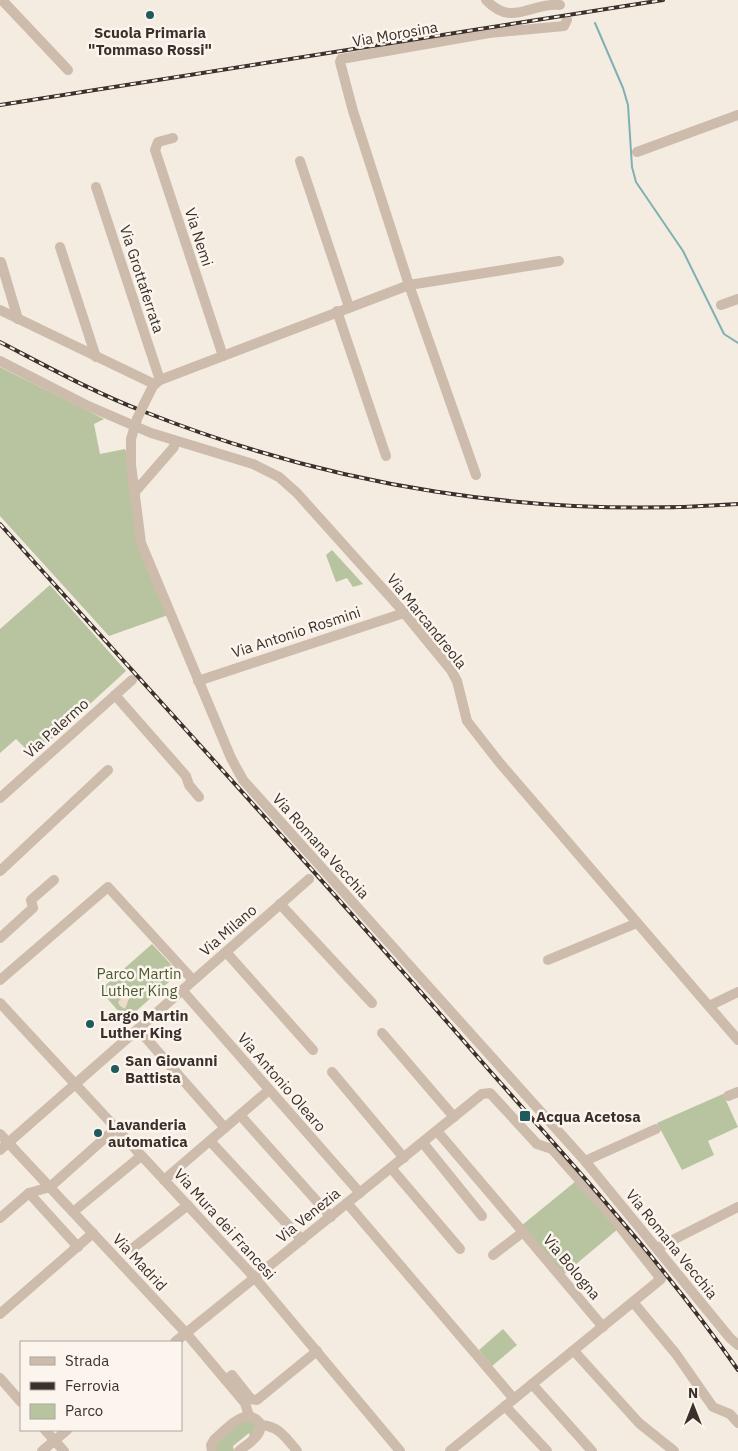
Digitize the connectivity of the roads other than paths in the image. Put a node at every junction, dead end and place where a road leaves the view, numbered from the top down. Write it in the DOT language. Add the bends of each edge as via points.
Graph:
graph roads {
  1 [pos="2,0"];
  2 [pos="486,0"];
  3 [pos="563,9"];
  4 [pos="68,70"];
  5 [pos="738,115"];
  6 [pos="173,138"];
  7 [pos="637,152"];
  8 [pos="300,161"];
  9 [pos="96,187"];
  10 [pos="60,247"];
  11 [pos="559,261"];
  12 [pos="1,262"];
  13 [pos="409,285"];
  14 [pos="738,299"];
  15 [pos="721,305"];
  16 [pos="348,306"];
  17 [pos="0,310"];
  18 [pos="338,311"];
  19 [pos="18,319"];
  20 [pos="96,356"];
  21 [pos="222,356"];
  22 [pos="0,361"];
  23 [pos="157,382"];
  24 [pos="136,422"];
  25 [pos="151,433"];
  26 [pos="131,439"];
  27 [pos="176,441"];
  28 [pos="386,456"];
  29 [pos="476,475"];
  30 [pos="134,493"];
  31 [pos="404,612"];
  32 [pos="132,680"];
  33 [pos="198,680"];
  34 [pos="115,695"];
  35 [pos="108,770"];
  36 [pos="199,797"];
  37 [pos="0,798"];
  38 [pos="0,871"];
  39 [pos="309,879"];
  40 [pos="54,880"];
  41 [pos="280,904"];
  42 [pos="637,923"];
  43 [pos="0,938"];
  44 [pos="226,952"];
  45 [pos="548,960"];
  46 [pos="0,980"];
  47 [pos="193,980"];
  48 [pos="182,990"];
  49 [pos="738,992"];
  50 [pos="0,1003"];
  51 [pos="372,1003"];
  52 [pos="709,1006"];
  53 [pos="138,1029"];
  54 [pos="382,1034"];
  55 [pos="738,1040"];
  56 [pos="313,1050"];
  57 [pos="332,1072"];
  58 [pos="75,1085"];
  59 [pos="269,1090"];
  60 [pos="240,1115"];
  61 [pos="454,1117"];
  62 [pos="226,1128"];
  63 [pos="115,1129"];
  64 [pos="656,1129"];
  65 [pos="437,1131"];
  66 [pos="0,1134"];
  67 [pos="210,1141"];
  68 [pos="9,1143"];
  69 [pos="422,1143"];
  70 [pos="0,1150"];
  71 [pos="141,1156"];
  72 [pos="404,1158"];
  73 [pos="585,1162"];
  74 [pos="391,1168"];
  75 [pos="164,1180"];
  76 [pos="50,1187"];
  77 [pos="29,1193"];
  78 [pos="360,1193"];
  79 [pos="348,1203"];
  80 [pos="188,1205"];
  81 [pos="78,1208"];
  82 [pos="738,1208"];
  83 [pos="482,1216"];
  84 [pos="331,1217"];
  85 [pos="0,1218"];
  86 [pos="523,1232"];
  87 [pos="93,1233"];
  88 [pos="302,1240"];
  89 [pos="78,1247"];
  90 [pos="132,1248"];
  91 [pos="658,1248"];
  92 [pos="460,1249"];
  93 [pos="493,1255"];
  94 [pos="255,1278"];
  95 [pos="633,1302"];
  96 [pos="0,1314"];
  97 [pos="603,1326"];
  98 [pos="186,1334"];
  99 [pos="176,1341"];
  100 [pos="738,1345"];
  101 [pos="574,1351"];
  102 [pos="317,1352"];
  103 [pos="0,1378"];
  104 [pos="226,1380"];
  105 [pos="532,1384"];
  106 [pos="514,1399"];
  107 [pos="20,1401"];
  108 [pos="505,1406"];
  109 [pos="249,1416"];
  110 [pos="738,1423"];
  111 [pos="261,1425"];
  112 [pos="46,1431"];
  113 [pos="66,1431"];
  114 [pos="54,1440"];
  115 [pos="42,1451"];
  116 [pos="64,1451"];
  117 [pos="212,1451"];
  118 [pos="239,1451"];
  119 [pos="297,1451"];
  120 [pos="400,1451"];
  121 [pos="450,1451"];
  122 [pos="547,1451"];
  123 [pos="592,1451"];
  124 [pos="674,1451"];
  1 -- 4 [label="street"];
  2 -- 3 [label="street" via="504,13"];
  3 -- 13 [label="street, Via Morosina" via="564,26 472,36 340,60 353,111"];
  5 -- 7 [label="street"];
  6 -- 21 [label="street, Via Nemi" via="157,143 155,152"];
  8 -- 16 [label="street"];
  9 -- 23 [label="street, Via Grottaferrata"];
  10 -- 20 [label="street"];
  11 -- 13 [label="street"];
  12 -- 19 [label="street"];
  13 -- 16 [label="street"];
  13 -- 29 [label="street, Via Morosina"];
  14 -- 15 [label="street"];
  16 -- 18 [label="street"];
  17 -- 19 [label="street"];
  18 -- 21 [label="street"];
  18 -- 28 [label="street"];
  19 -- 20 [label="street"];
  20 -- 23 [label="street"];
  21 -- 23 [label="street"];
  22 -- 24 [label="street, Via Marcandreola" via="86,406"];
  23 -- 24 [label="street, bridge"];
  24 -- 25 [label="street, Via Marcandreola"];
  24 -- 26 [label="street, Via Romana Vecchia"];
  25 -- 26 [label="street" via="138,434"];
  25 -- 27 [label="street, Via Marcandreola"];
  26 -- 30 [label="street, Via Romana Vecchia"];
  27 -- 30 [label="street"];
  27 -- 31 [label="street, Via Marcandreola" via="256,466 279,477"];
  30 -- 33 [label="street, Via Romana Vecchia" via="140,543"];
  31 -- 33 [label="street, Via Antonio Rosmini"];
  31 -- 42 [label="street, Via Marcandreola" via="454,676 464,714 472,728"];
  32 -- 34 [label="street, Via Palermo"];
  33 -- 73 [label="street, Via Romana Vecchia" via="234,765 247,787"];
  34 -- 36 [label="street" via="186,776"];
  34 -- 37 [label="street, Via Palermo"];
  35 -- 38 [label="street"];
  39 -- 41 [label="street, Via Milano"];
  40 -- 43 [label="street" via="31,900 33,908"];
  41 -- 44 [label="street, Via Milano"];
  41 -- 51 [label="street"];
  42 -- 45 [label="street"];
  42 -- 52 [label="street, Via Marcandreola"];
  44 -- 47 [label="street, Via Milano"];
  44 -- 56 [label="street"];
  46 -- 47 [label="street" via="108,887"];
  47 -- 48 [label="street, Via Milano"];
  48 -- 53 [label="street, Via Milano"];
  48 -- 59 [label="street, Via Antonio Olearo"];
  49 -- 52 [label="street"];
  50 -- 58 [label="street, Via Mura dei Francesi"];
  52 -- 55 [label="street, Via Marcandreola"];
  53 -- 58 [label="street, Via Milano"];
  53 -- 62 [label="street"];
  54 -- 61 [label="street"];
  57 -- 72 [label="street"];
  58 -- 63 [label="street, Via Mura dei Francesi"];
  58 -- 68 [label="street, Via Milano"];
  59 -- 60 [label="street"];
  59 -- 78 [label="street, Via Antonio Olearo"];
  60 -- 62 [label="street"];
  60 -- 84 [label="street"];
  61 -- 65 [label="street, Via Venezia"];
  61 -- 95 [label="street, Via Venezia" via="482,1094 494,1095 537,1144 552,1149 661,1279"];
  62 -- 67 [label="street"];
  63 -- 71 [label="street, Via Mura dei Francesi"];
  63 -- 76 [label="street"];
  64 -- 73 [label="street"];
  65 -- 69 [label="street, Via Venezia"];
  65 -- 86 [label="street"];
  66 -- 68 [label="street, Via Madrid"];
  67 -- 75 [label="street"];
  67 -- 88 [label="street"];
  68 -- 70 [label="street, Via Milano"];
  68 -- 76 [label="street, Via Madrid"];
  69 -- 72 [label="street, Via Venezia"];
  69 -- 83 [label="street"];
  71 -- 75 [label="street, Via Mura dei Francesi"];
  71 -- 81 [label="street"];
  72 -- 74 [label="street, Via Venezia"];
  73 -- 91 [label="street, Via Romana Vecchia"];
  74 -- 78 [label="street, Via Venezia"];
  74 -- 92 [label="street"];
  75 -- 80 [label="street, Via Mura dei Francesi"];
  76 -- 77 [label="street"];
  76 -- 87 [label="street, Via Madrid"];
  77 -- 85 [label="street"];
  77 -- 89 [label="street"];
  78 -- 79 [label="street, Via Venezia"];
  79 -- 84 [label="street, Via Venezia"];
  79 -- 106 [label="street"];
  80 -- 90 [label="street"];
  80 -- 94 [label="street, Via Mura dei Francesi"];
  82 -- 91 [label="street"];
  84 -- 88 [label="street, Via Venezia"];
  86 -- 93 [label="street, Via Bologna"];
  86 -- 97 [label="street, Via Bologna"];
  87 -- 89 [label="street"];
  87 -- 98 [label="street, Via Madrid"];
  88 -- 94 [label="street, Via Venezia"];
  89 -- 96 [label="street"];
  91 -- 100 [label="street, Via Romana Vecchia"];
  94 -- 98 [label="street, Via Venezia"];
  94 -- 102 [label="street, Via Mura dei Francesi"];
  95 -- 97 [label="street"];
  95 -- 110 [label="street" via="676,1354 713,1407 730,1414"];
  97 -- 101 [label="street"];
  98 -- 99 [label="street, Via Venezia"];
  98 -- 104 [label="street, Via Madrid"];
  101 -- 105 [label="street"];
  101 -- 124 [label="street" via="639,1423"];
  102 -- 104 [label="street" via="257,1400 251,1399 232,1375"];
  102 -- 120 [label="street, Via Mura dei Francesi"];
  103 -- 107 [label="street"];
  104 -- 109 [label="street, Via Madrid" via="247,1406"];
  105 -- 106 [label="street"];
  105 -- 123 [label="street"];
  106 -- 108 [label="street"];
  108 -- 121 [label="street"];
  108 -- 122 [label="street"];
  109 -- 111 [label="street" via="256,1418"];
  109 -- 117 [label="street" via="242,1417 214,1440"];
  111 -- 118 [label="street" via="257,1436"];
  111 -- 119 [label="street" via="280,1431"];
  112 -- 114 [label="street"];
  113 -- 114 [label="street"];
  114 -- 115 [label="street"];
  114 -- 116 [label="street"];
}
